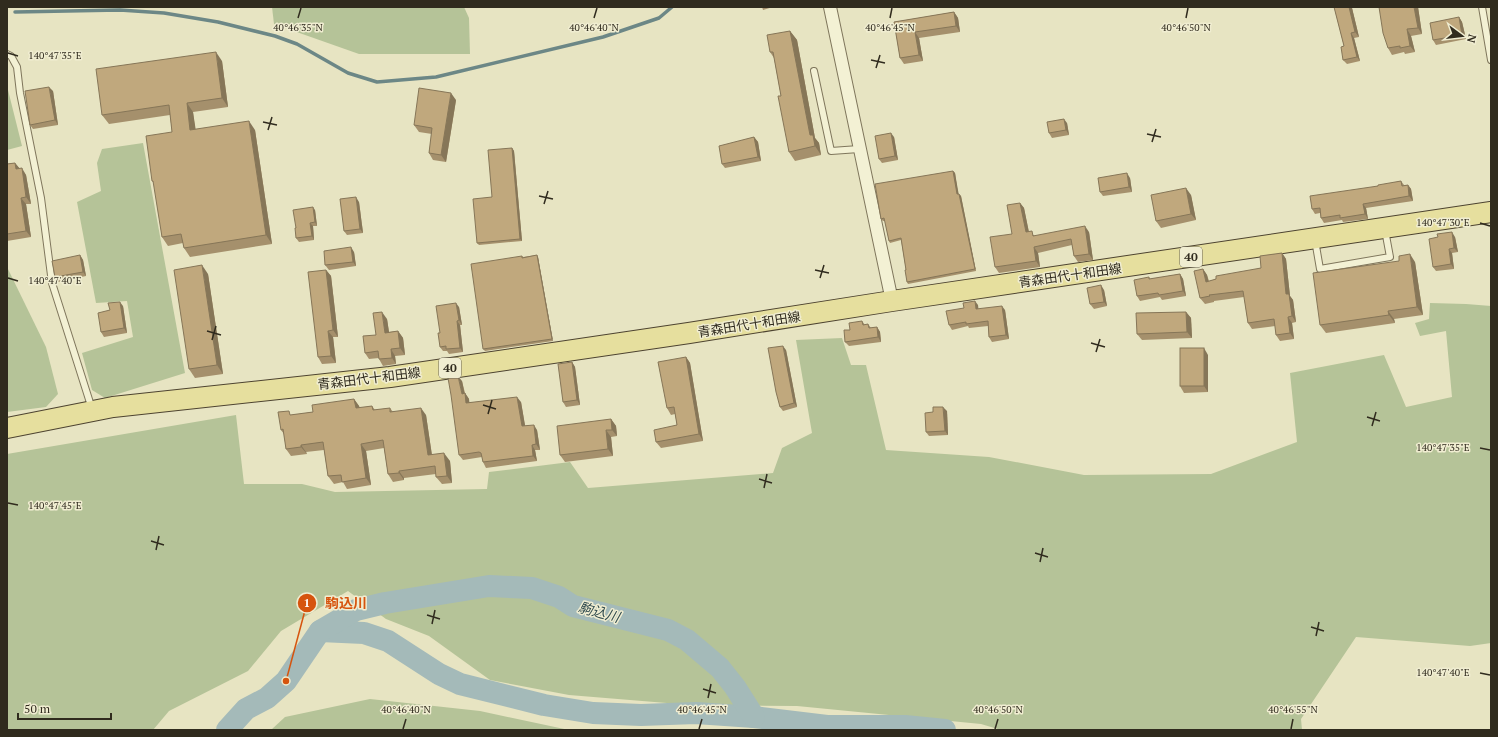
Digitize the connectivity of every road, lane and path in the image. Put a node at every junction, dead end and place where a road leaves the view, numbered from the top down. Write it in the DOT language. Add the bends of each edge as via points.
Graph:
graph roads {
  1 [pos="830,7"];
  2 [pos="1482,7"];
  3 [pos="7,54"];
  4 [pos="1491,60"];
  5 [pos="814,71"];
  6 [pos="859,149"];
  7 [pos="1491,212"];
  8 [pos="1385,228"];
  9 [pos="1314,238"];
  10 [pos="892,301"];
  11 [pos="92,411"];
  12 [pos="7,428"];
  1 -- 6 [label="street"];
  2 -- 4 [label="lane"];
  3 -- 11 [label="lane" via="18,67 20,93 41,198 52,282"];
  5 -- 6 [label="lane" via="831,151"];
  6 -- 10 [label="street"];
  7 -- 8 [label="main road, 青森田代十和田線 / 40"];
  8 -- 9 [label="main road, 青森田代十和田線 / 40"];
  8 -- 9 [label="lane" via="1390,257 1320,269"];
  9 -- 10 [label="main road, 青森田代十和田線 / 40"];
  10 -- 11 [label="main road, 青森田代十和田線 / 40" via="390,377"];
  11 -- 12 [label="main road, 青森田代十和田線 / 40"];
}
